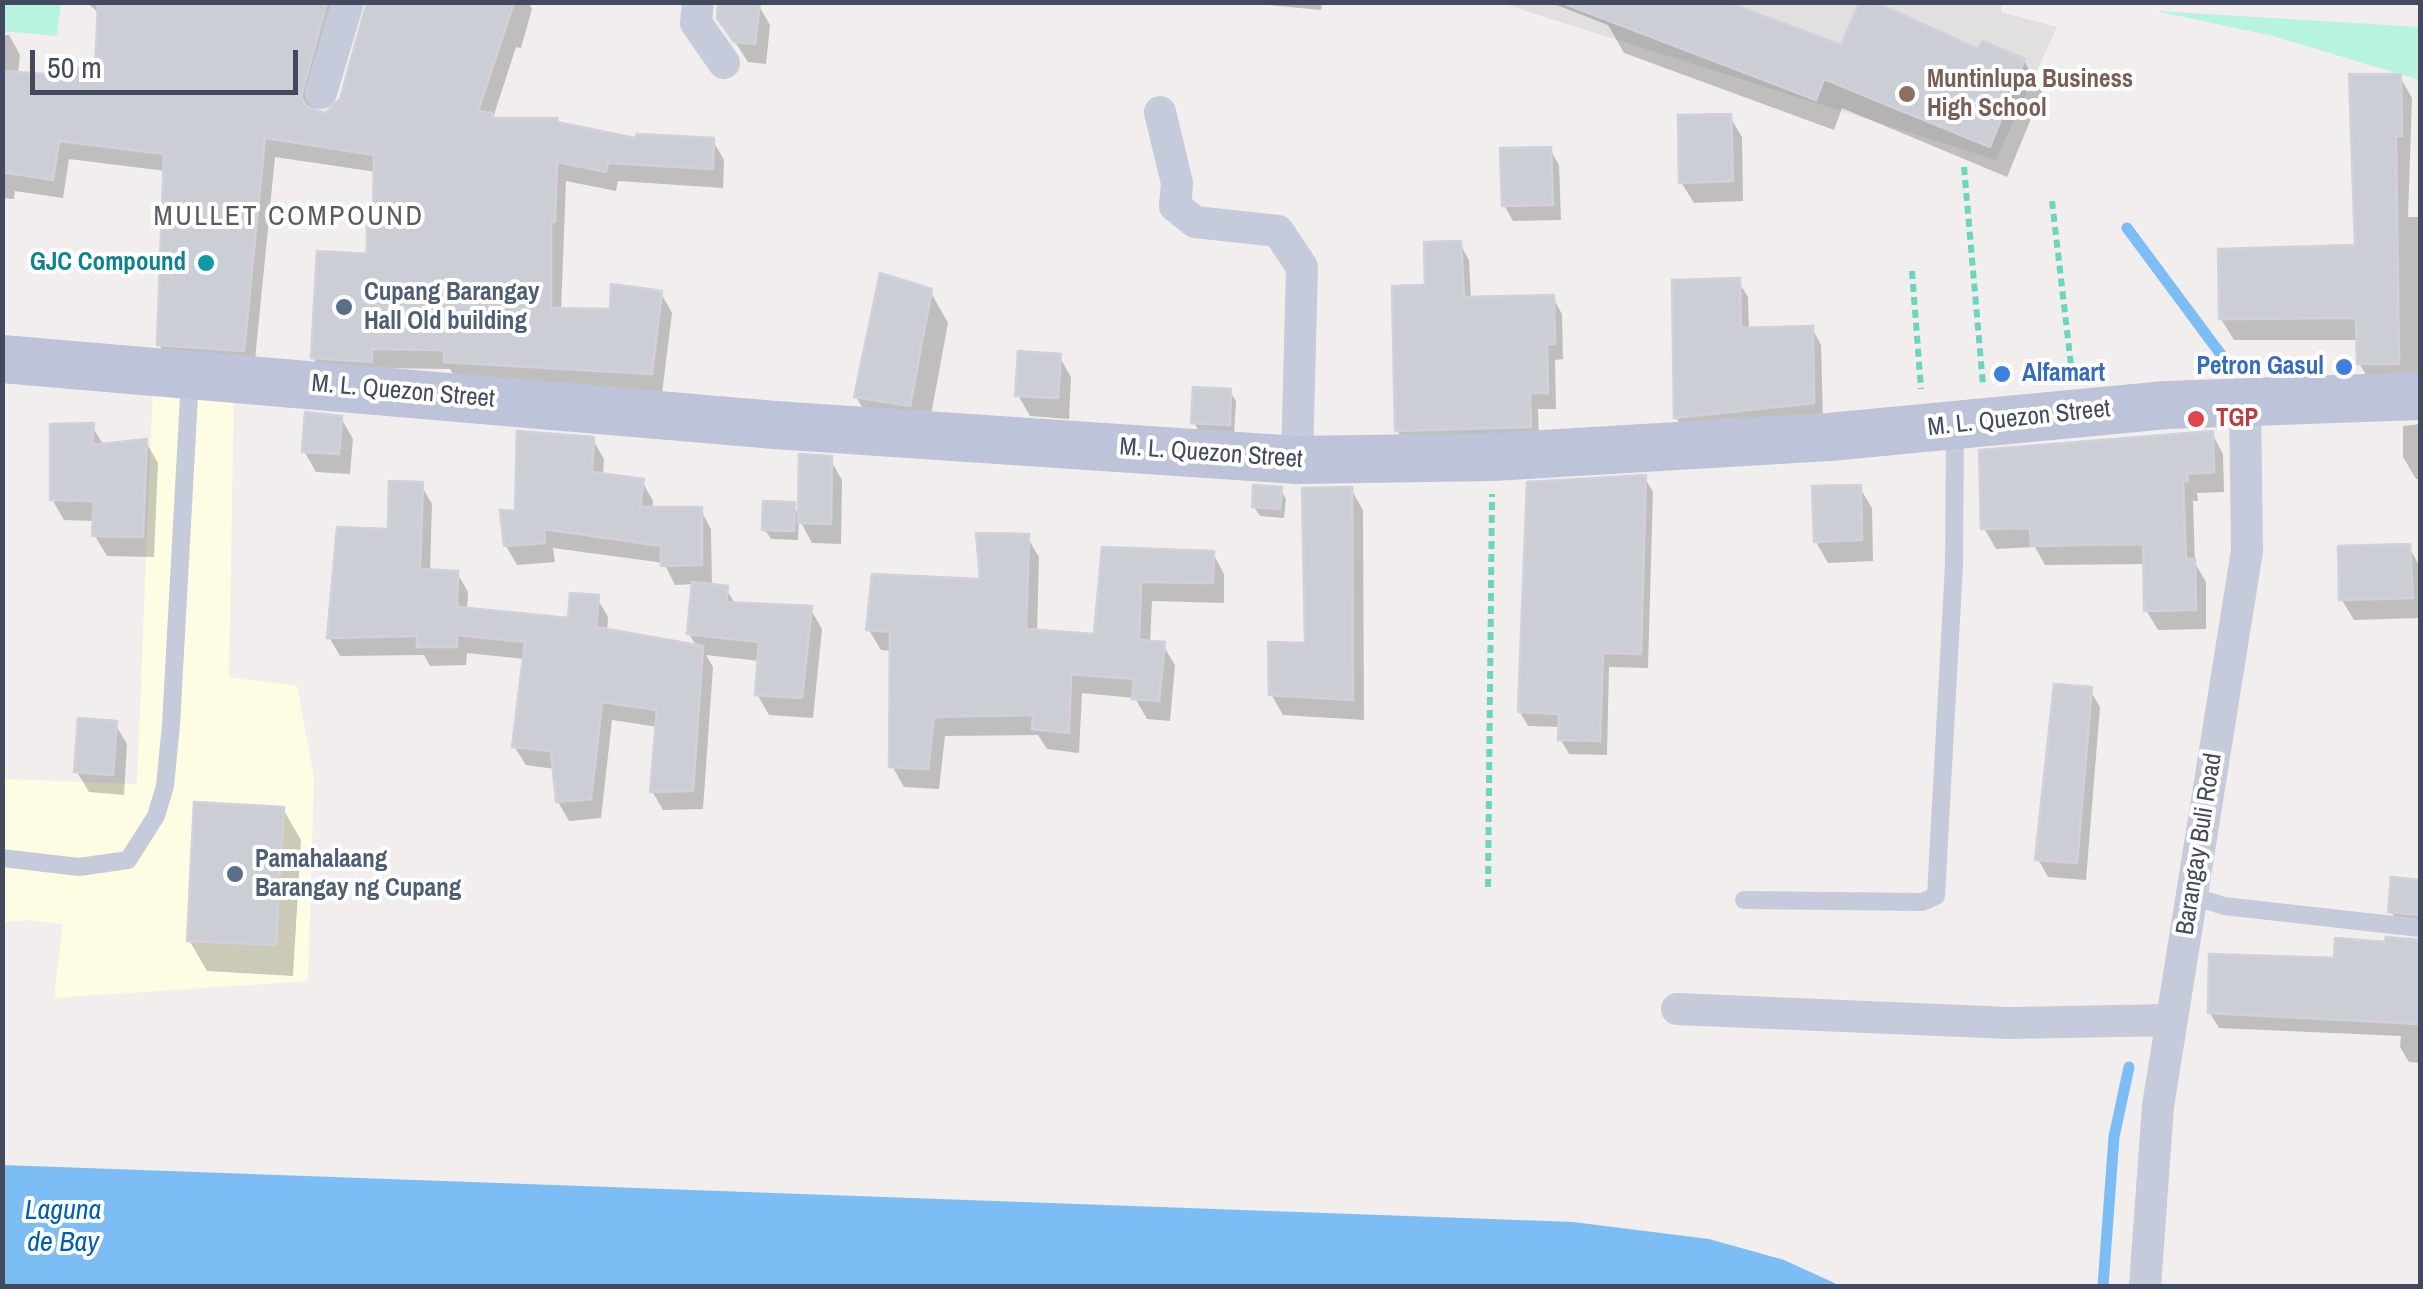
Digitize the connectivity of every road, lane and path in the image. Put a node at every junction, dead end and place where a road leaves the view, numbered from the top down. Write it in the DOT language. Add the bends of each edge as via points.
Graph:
graph roads {
  1 [pos="348,2"];
  2 [pos="698,2"];
  3 [pos="724,64"];
  4 [pos="322,93"];
  5 [pos="1160,112"];
  6 [pos="1964,167"];
  7 [pos="2052,201"];
  8 [pos="1912,271"];
  9 [pos="2,359"];
  10 [pos="190,372"];
  11 [pos="2420,396"];
  12 [pos="2245,401"];
  13 [pos="2076,414"];
  14 [pos="1955,426"];
  15 [pos="1492,457"];
  16 [pos="1297,460"];
  17 [pos="2,858"];
  18 [pos="1488,887"];
  19 [pos="2192,896"];
  20 [pos="1744,900"];
  21 [pos="2420,928"];
  22 [pos="1677,1010"];
  23 [pos="2172,1020"];
  24 [pos="2145,1286"];
  1 -- 4 [label="street"];
  2 -- 3 [label="street" via="696,24"];
  5 -- 16 [label="street" via="1178,183 1176,206 1195,222 1278,231 1302,266"];
  6 -- 14 [label="path"];
  7 -- 13 [label="path"];
  8 -- 14 [label="path"];
  9 -- 10 [label="main road, M. L. Quezon Street"];
  10 -- 16 [label="main road, M. L. Quezon Street" via="775,425"];
  10 -- 17 [label="lane" via="171,725 156,816 128,860 80,867"];
  11 -- 12 [label="main road, M. L. Quezon Street"];
  12 -- 13 [label="main road, M. L. Quezon Street"];
  12 -- 19 [label="street, Barangay Buli Road" via="2247,550"];
  13 -- 14 [label="main road, M. L. Quezon Street"];
  14 -- 15 [label="main road, M. L. Quezon Street"];
  14 -- 20 [label="lane" via="1936,896 1922,902"];
  15 -- 16 [label="main road, M. L. Quezon Street"];
  15 -- 18 [label="path"];
  19 -- 21 [label="lane" via="2224,906"];
  19 -- 23 [label="street, Barangay Buli Road"];
  22 -- 23 [label="street" via="2010,1023"];
  23 -- 24 [label="street, Barangay Buli Road" via="2158,1106"];
}
